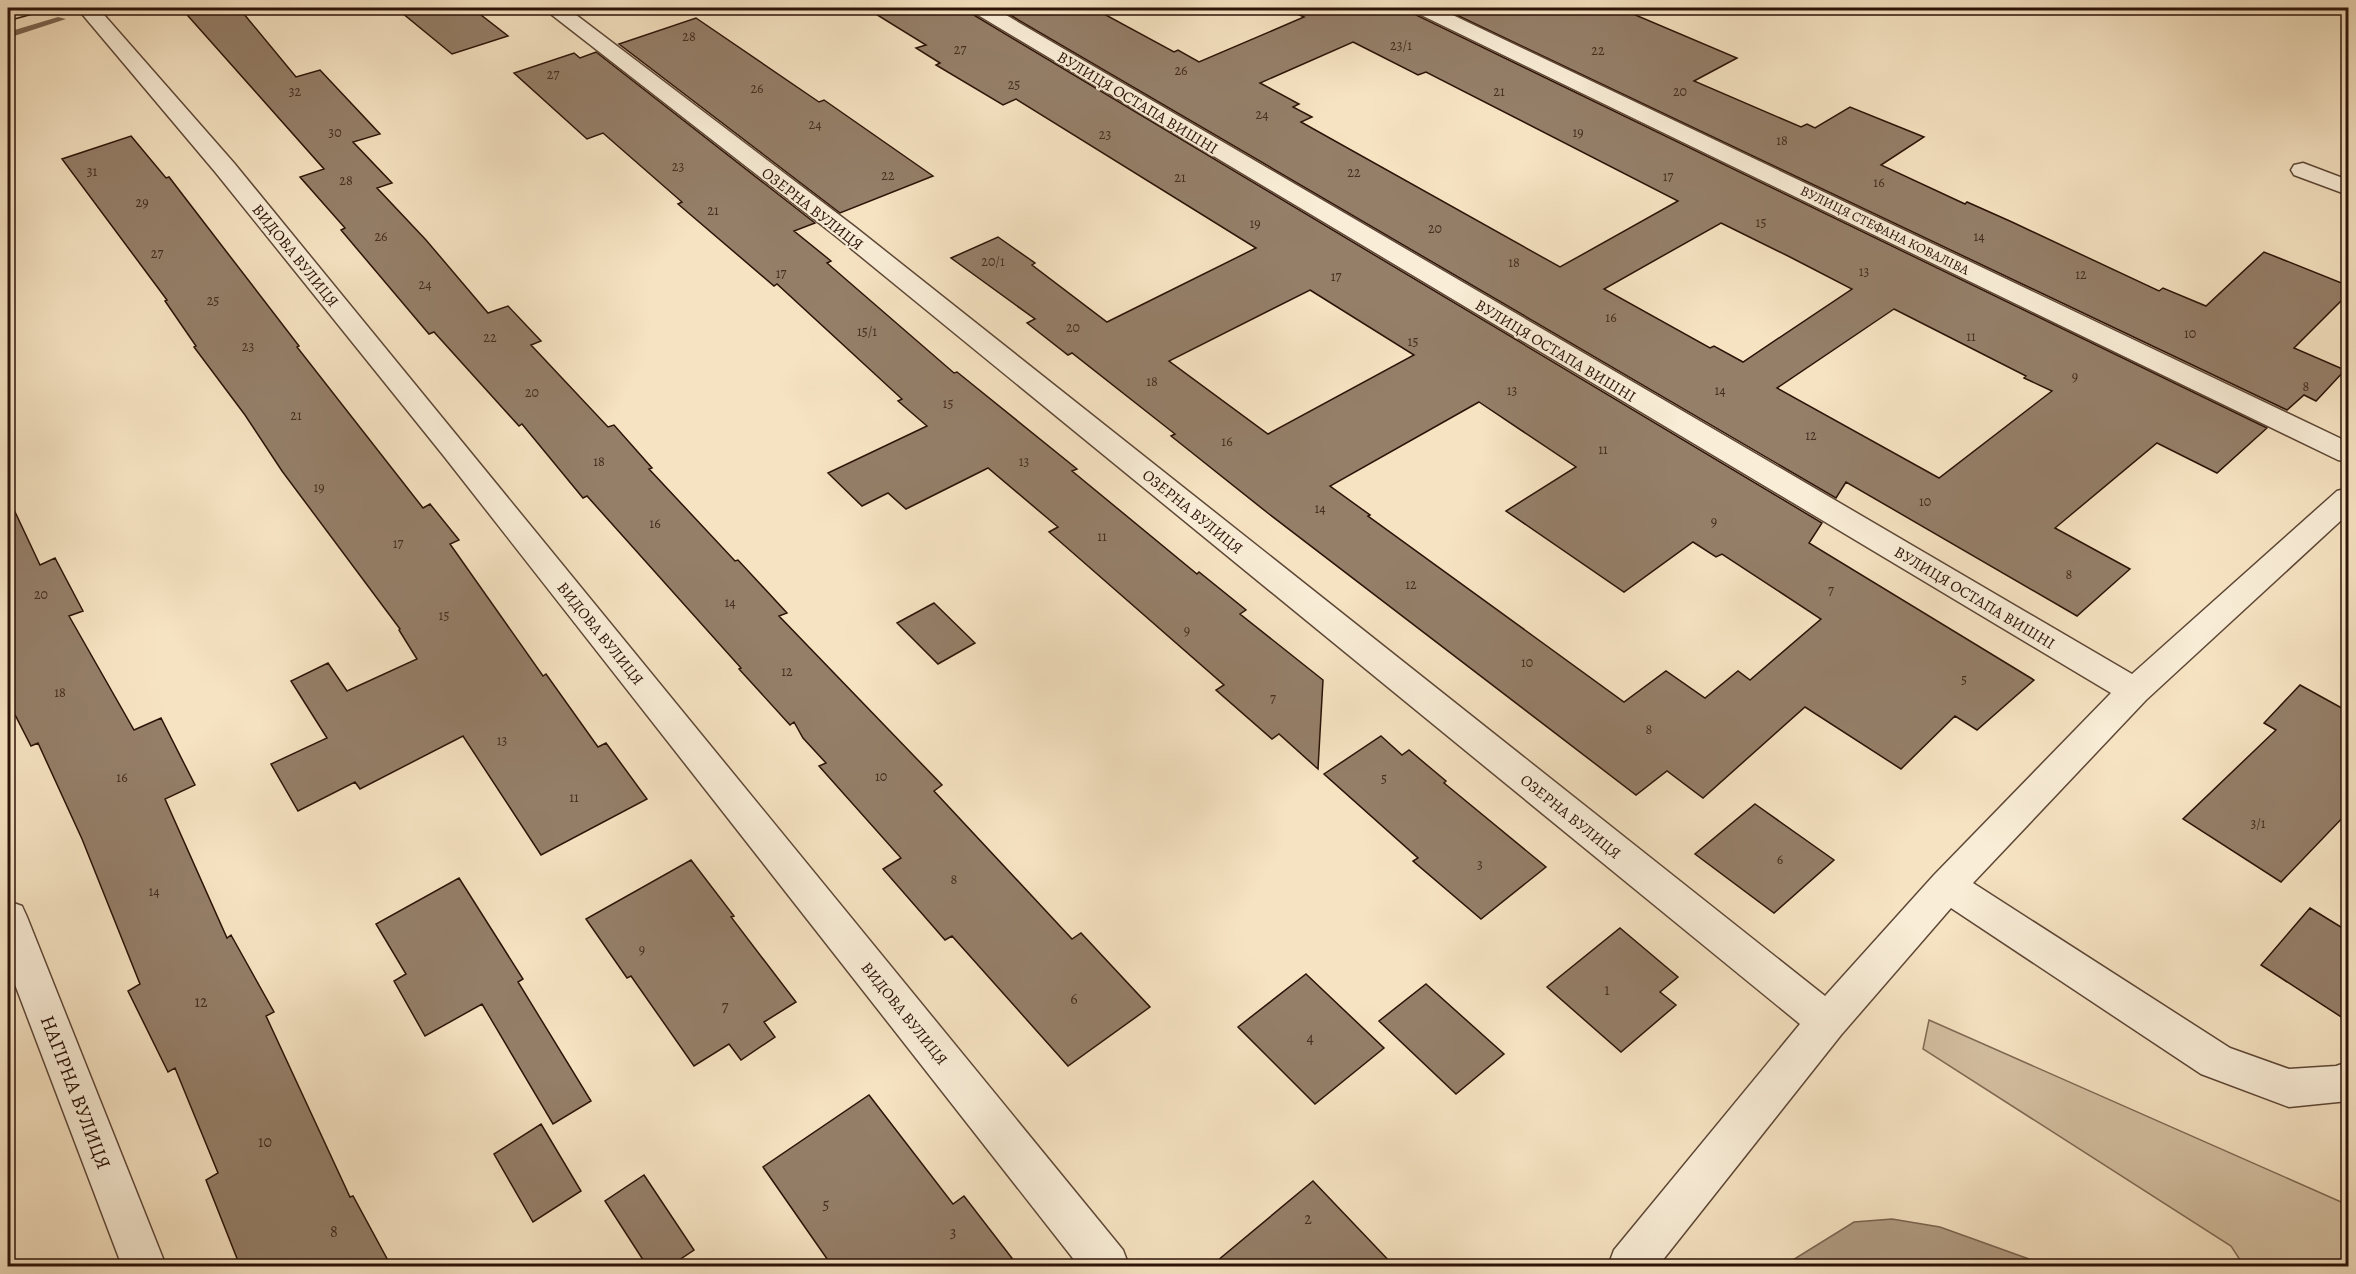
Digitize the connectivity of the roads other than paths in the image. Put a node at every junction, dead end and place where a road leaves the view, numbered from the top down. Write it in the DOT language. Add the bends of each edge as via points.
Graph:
graph roads {
  1 [pos="87,8"];
  2 [pos="554,8"];
  3 [pos="980,8"];
  4 [pos="1422,8"];
  5 [pos="2303,170"];
  6 [pos="2349,188"];
  7 [pos="2349,453"];
  8 [pos="2349,498"];
  9 [pos="2134,691"];
  10 [pos="1947,886"];
  11 [pos="8,917"];
  12 [pos="1827,1022"];
  13 [pos="2349,1080"];
  14 [pos="144,1266"];
  15 [pos="1107,1266"];
  16 [pos="1630,1266"];
  1 -- 15 [label="street, ВИДОВА ВУЛИЦЯ" via="225,168 446,439"];
  2 -- 12 [label="street, ОЗЕРНА ВУЛИЦЯ" via="846,232"];
  3 -- 9 [label="street, ВУЛИЦЯ ОСТАПА ВИШНІ"];
  4 -- 7 [label="street, ВУЛИЦЯ СТЕФАНА КОВАЛІВА"];
  5 -- 6 [label="street"];
  8 -- 9 [label="street"];
  9 -- 10 [label="street"];
  10 -- 12 [label="street"];
  10 -- 13 [label="street" via="2216,1061 2289,1088 2343,1084"];
  11 -- 14 [label="street, НАГІРНА ВУЛИЦЯ"];
  12 -- 16 [label="street"];
}
